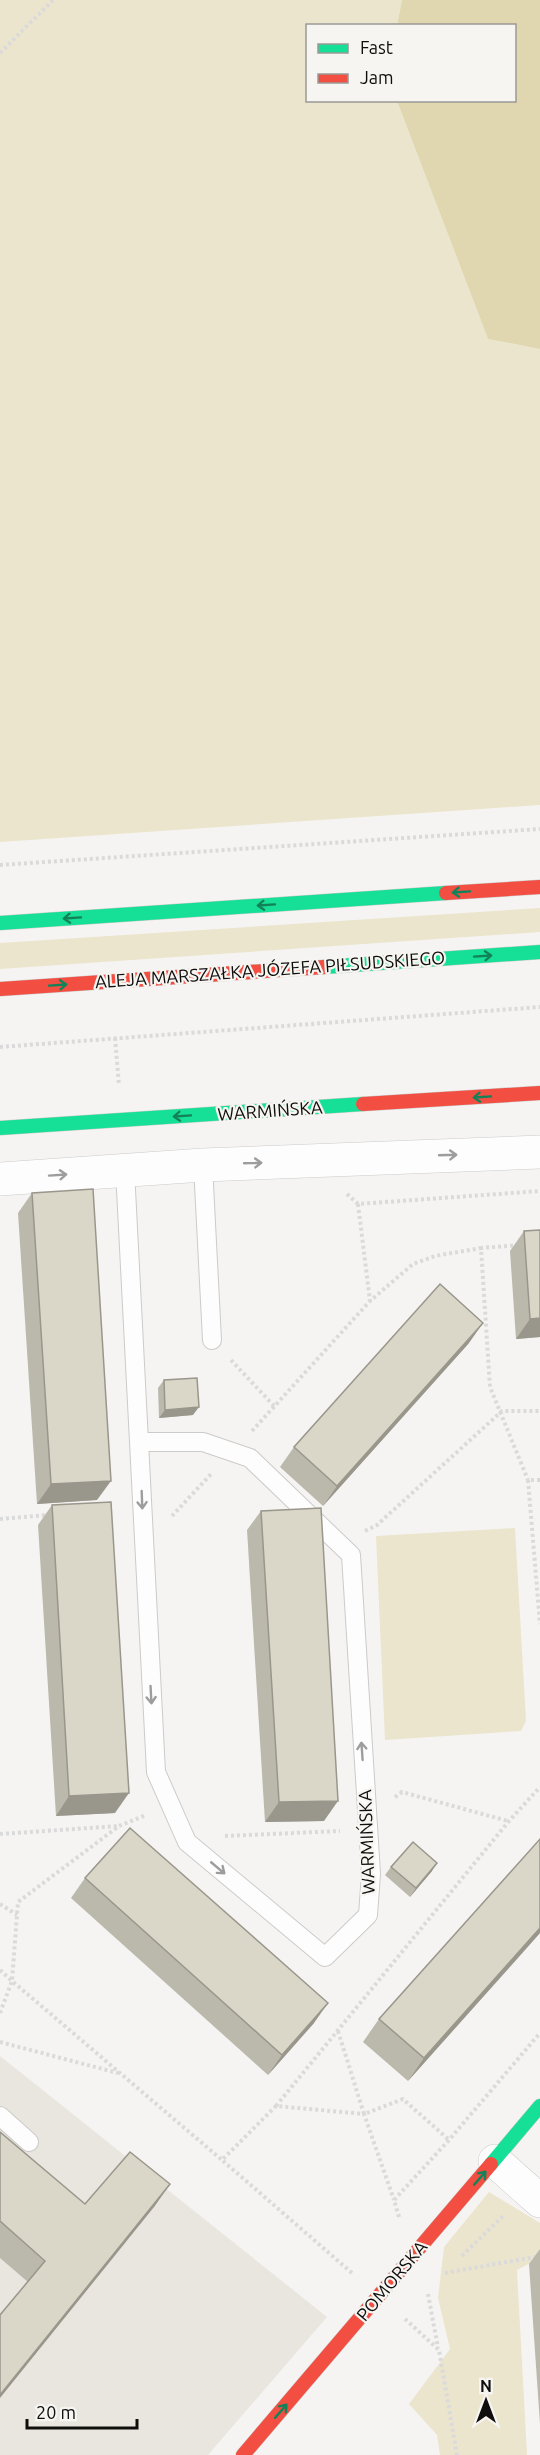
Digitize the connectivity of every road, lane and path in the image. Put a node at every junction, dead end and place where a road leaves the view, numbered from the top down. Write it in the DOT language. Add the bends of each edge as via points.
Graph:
graph roads {
  1 [pos="52,0"];
  2 [pos="0,52"];
  3 [pos="540,829"];
  4 [pos="0,865"];
  5 [pos="540,887"];
  6 [pos="0,923"];
  7 [pos="540,952"];
  8 [pos="0,989"];
  9 [pos="540,1007"];
  10 [pos="115,1038"];
  11 [pos="0,1047"];
  12 [pos="540,1093"];
  13 [pos="122,1120"];
  14 [pos="0,1128"];
  15 [pos="540,1152"];
  16 [pos="203,1165"];
  17 [pos="125,1170"];
  18 [pos="0,1179"];
  19 [pos="358,1204"];
  20 [pos="528,1244"];
  21 [pos="481,1248"];
  22 [pos="370,1301"];
  23 [pos="212,1340"];
  24 [pos="274,1406"];
  25 [pos="502,1410"];
  26 [pos="540,1410"];
  27 [pos="140,1442"];
  28 [pos="232,1452"];
  29 [pos="528,1480"];
  30 [pos="540,1480"];
  31 [pos="57,1515"];
  32 [pos="0,1519"];
  33 [pos="143,1522"];
  34 [pos="340,1544"];
  35 [pos="540,1624"];
  36 [pos="540,1787"];
  37 [pos="170,1804"];
  38 [pos="508,1821"];
  39 [pos="368,1823"];
  40 [pos="119,1826"];
  41 [pos="0,1834"];
  42 [pos="185,1838"];
  43 [pos="0,1904"];
  44 [pos="17,1916"];
  45 [pos="0,1970"];
  46 [pos="12,1981"];
  47 [pos="0,2013"];
  48 [pos="338,2031"];
  49 [pos="540,2033"];
  50 [pos="0,2042"];
  51 [pos="121,2073"];
  52 [pos="276,2106"];
  53 [pos="540,2106"];
  54 [pos="364,2114"];
  55 [pos="0,2116"];
  56 [pos="449,2140"];
  57 [pos="29,2142"];
  58 [pos="222,2160"];
  59 [pos="495,2161"];
  60 [pos="534,2196"];
  61 [pos="394,2200"];
  62 [pos="399,2218"];
  63 [pos="540,2256"];
  64 [pos="461,2257"];
  65 [pos="453,2265"];
  66 [pos="445,2274"];
  67 [pos="439,2280"];
  68 [pos="433,2285"];
  69 [pos="380,2295"];
  70 [pos="439,2350"];
  71 [pos="243,2455"];
  72 [pos="457,2455"];
  1 -- 2 [label="path"];
  3 -- 4 [label="path"];
  5 -- 6 [label="street, one-way"];
  8 -- 7 [label="street, ALEJA MARSZAŁKA JÓZEFA PIŁSUDSKIEGO, one-way"];
  9 -- 10 [label="path"];
  10 -- 11 [label="path"];
  10 -- 13 [label="path"];
  12 -- 13 [label="street, WARMIŃSKA, one-way"];
  13 -- 14 [label="street, WARMIŃSKA"];
  16 -- 15 [label="street, one-way"];
  16 -- 17 [label="street"];
  16 -- 23 [label="lane"];
  18 -- 17 [label="street, one-way"];
  17 -- 27 [label="lane, WARMIŃSKA"];
  19 -- 22 [label="path"];
  20 -- 21 [label="path"];
  21 -- 22 [label="path" via="413,1264"];
  21 -- 25 [label="path" via="490,1387"];
  22 -- 24 [label="path"];
  23 -- 24 [label="path"];
  24 -- 28 [label="path"];
  25 -- 26 [label="path"];
  25 -- 29 [label="path"];
  25 -- 34 [label="path" via="377,1525"];
  27 -- 28 [label="lane, WARMIŃSKA" via="203,1442"];
  27 -- 33 [label="lane, WARMIŃSKA, one-way"];
  28 -- 33 [label="path" via="168,1520"];
  28 -- 34 [label="lane, WARMIŃSKA" via="250,1458"];
  29 -- 30 [label="path"];
  29 -- 35 [label="path"];
  31 -- 32 [label="path"];
  33 -- 37 [label="lane, WARMIŃSKA, one-way" via="156,1772"];
  39 -- 34 [label="lane, WARMIŃSKA, one-way" via="351,1555"];
  36 -- 38 [label="path"];
  37 -- 40 [label="path"];
  37 -- 42 [label="lane, WARMIŃSKA"];
  38 -- 39 [label="path" via="402,1792"];
  38 -- 48 [label="path"];
  39 -- 42 [label="path"];
  42 -- 39 [label="lane, WARMIŃSKA, one-way" via="325,1957 368,1915"];
  40 -- 41 [label="path"];
  40 -- 44 [label="path" via="18,1902"];
  43 -- 44 [label="path"];
  44 -- 46 [label="path"];
  45 -- 46 [label="path"];
  46 -- 47 [label="path"];
  46 -- 51 [label="path"];
  48 -- 52 [label="path"];
  48 -- 54 [label="path"];
  49 -- 56 [label="path"];
  50 -- 51 [label="path"];
  51 -- 58 [label="path"];
  52 -- 54 [label="path"];
  52 -- 58 [label="path"];
  53 -- 59 [label="street, POMORSKA"];
  54 -- 56 [label="path" via="403,2099"];
  54 -- 61 [label="path"];
  55 -- 57 [label="lane"];
  56 -- 61 [label="path"];
  58 -- 69 [label="path"];
  59 -- 60 [label="street"];
  69 -- 59 [label="street, POMORSKA, one-way"];
  60 -- 64 [label="path"];
  61 -- 62 [label="path"];
  63 -- 66 [label="path"];
  65 -- 66 [label="path"];
  66 -- 67 [label="path"];
  68 -- 70 [label="path" via="427,2291"];
  69 -- 70 [label="path"];
  71 -- 69 [label="street, POMORSKA, one-way"];
  70 -- 72 [label="path"];
}
